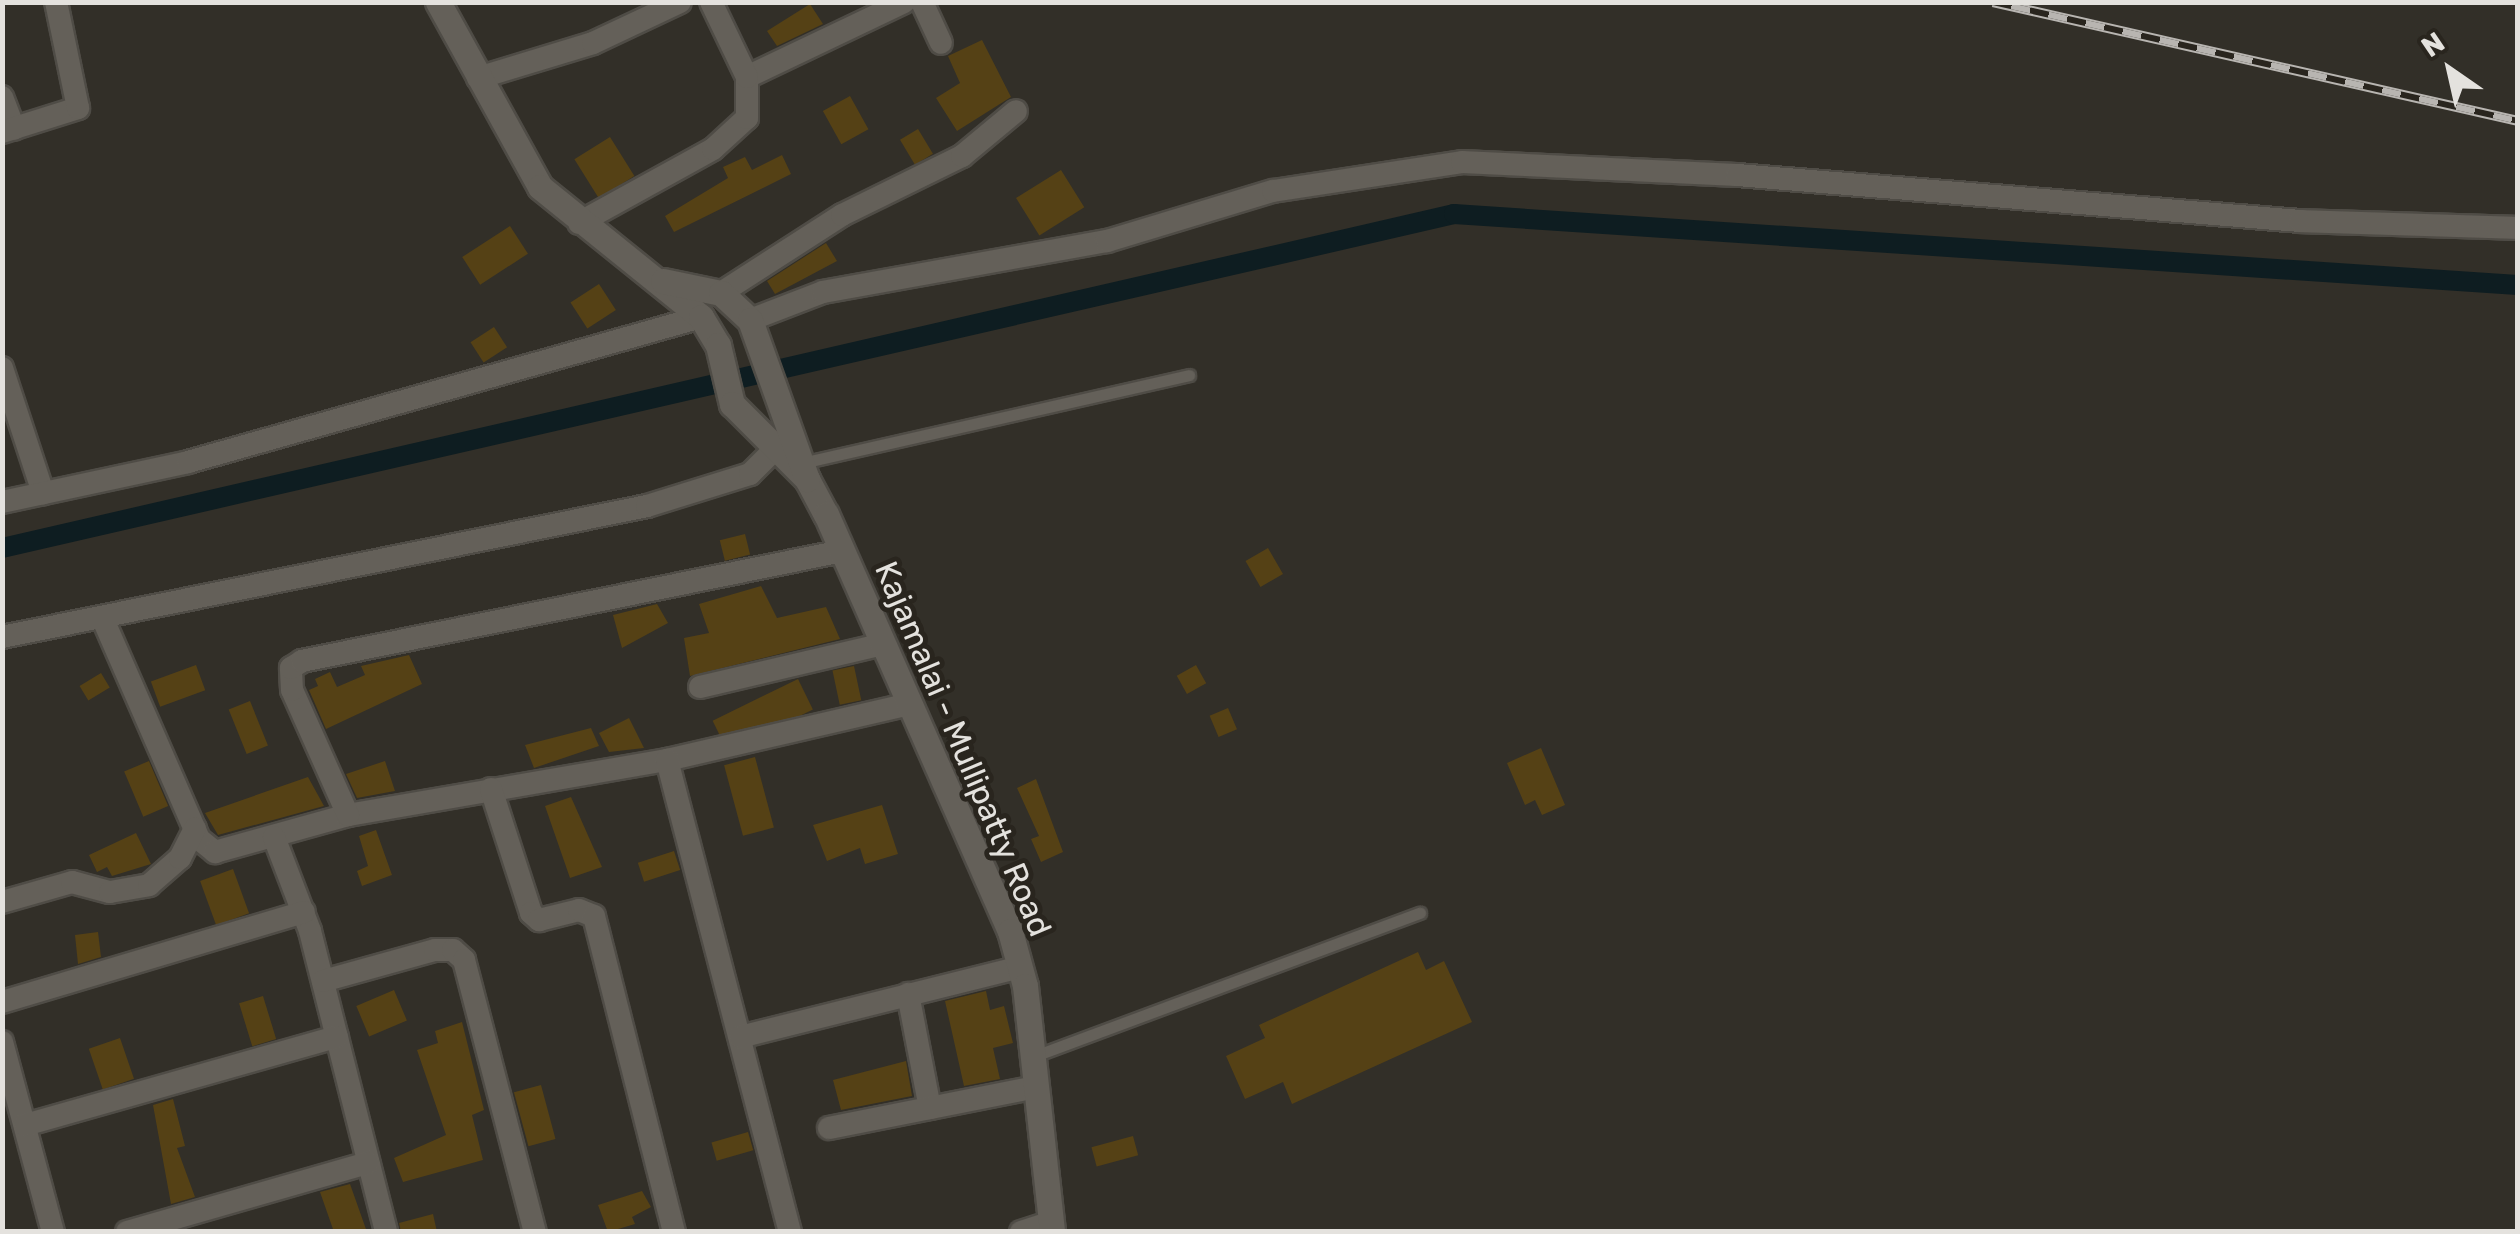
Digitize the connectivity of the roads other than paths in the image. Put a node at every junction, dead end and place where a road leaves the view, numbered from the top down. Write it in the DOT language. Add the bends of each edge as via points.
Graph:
graph roads {
  1 [pos="56,2"];
  2 [pos="438,2"];
  3 [pos="680,2"];
  4 [pos="711,2"];
  5 [pos="904,2"];
  6 [pos="922,2"];
  7 [pos="941,43"];
  8 [pos="478,78"];
  9 [pos="747,78"];
  10 [pos="2,97"];
  11 [pos="1016,112"];
  12 [pos="8,130"];
  13 [pos="579,224"];
  14 [pos="2518,228"];
  15 [pos="663,281"];
  16 [pos="721,294"];
  17 [pos="700,317"];
  18 [pos="750,320"];
  19 [pos="2,368"];
  20 [pos="1189,375"];
  21 [pos="772,451"];
  22 [pos="805,471"];
  23 [pos="42,493"];
  24 [pos="2,502"];
  25 [pos="842,551"];
  26 [pos="102,618"];
  27 [pos="2,637"];
  28 [pos="884,644"];
  29 [pos="700,687"];
  30 [pos="910,704"];
  31 [pos="667,760"];
  32 [pos="492,789"];
  33 [pos="348,815"];
  34 [pos="195,829"];
  35 [pos="274,837"];
  36 [pos="2,902"];
  37 [pos="304,912"];
  38 [pos="1420,913"];
  39 [pos="1020,968"];
  40 [pos="323,981"];
  41 [pos="908,994"];
  42 [pos="2,1002"];
  43 [pos="337,1037"];
  44 [pos="740,1037"];
  45 [pos="2,1042"];
  46 [pos="1032,1057"];
  47 [pos="1036,1087"];
  48 [pos="930,1108"];
  49 [pos="25,1125"];
  50 [pos="829,1128"];
  51 [pos="368,1163"];
  52 [pos="1051,1227"];
  53 [pos="53,1232"];
  54 [pos="127,1232"];
  55 [pos="386,1232"];
  56 [pos="535,1232"];
  57 [pos="674,1232"];
  58 [pos="790,1232"];
  59 [pos="1021,1232"];
  1 -- 12 [label="street" via="78,108"];
  2 -- 8 [label="main road, Kajamalai - Mullipatty Road"];
  3 -- 8 [label="street" via="593,43"];
  4 -- 9 [label="street"];
  5 -- 9 [label="street"];
  6 -- 7 [label="street"];
  8 -- 13 [label="main road, Kajamalai - Mullipatty Road" via="540,186"];
  9 -- 13 [label="street" via="747,118 733,133"];
  10 -- 12 [label="street"];
  11 -- 16 [label="street" via="962,156 842,215"];
  13 -- 15 [label="main road, Kajamalai - Mullipatty Road"];
  14 -- 18 [label="street" via="2300,221 1737,175 1462,162 1273,191 1107,241 823,292"];
  15 -- 16 [label="main road, Kajamalai - Mullipatty Road"];
  15 -- 17 [label="main road, Kajamalai - Mullipatty Road"];
  16 -- 18 [label="main road, Kajamalai - Mullipatty Road"];
  17 -- 21 [label="main road, Kajamalai - Mullipatty Road" via="718,345 732,404"];
  17 -- 23 [label="street" via="188,462"];
  18 -- 22 [label="main road, Kajamalai - Mullipatty Road"];
  19 -- 23 [label="street"];
  20 -- 22 [label="lane"];
  21 -- 22 [label="main road, Kajamalai - Mullipatty Road"];
  21 -- 26 [label="street" via="750,474 704,492"];
  22 -- 25 [label="main road, Kajamalai - Mullipatty Road"];
  23 -- 24 [label="street"];
  25 -- 28 [label="main road, Kajamalai - Mullipatty Road"];
  25 -- 33 [label="street" via="302,661 291,668 292,690"];
  26 -- 27 [label="street"];
  26 -- 34 [label="street"];
  28 -- 29 [label="street"];
  28 -- 30 [label="main road, Kajamalai - Mullipatty Road"];
  30 -- 31 [label="street"];
  30 -- 39 [label="main road, Kajamalai - Mullipatty Road"];
  31 -- 32 [label="street"];
  31 -- 44 [label="street"];
  32 -- 33 [label="street"];
  32 -- 57 [label="street" via="531,913 539,920 589,910 594,916"];
  33 -- 35 [label="street"];
  34 -- 35 [label="street" via="216,852"];
  34 -- 36 [label="street" via="180,858 148,885 110,892 72,882"];
  35 -- 37 [label="street"];
  37 -- 40 [label="street"];
  37 -- 42 [label="street"];
  38 -- 46 [label="lane"];
  39 -- 41 [label="street"];
  39 -- 46 [label="main road, Kajamalai - Mullipatty Road"];
  40 -- 43 [label="street"];
  40 -- 56 [label="street" via="435,950 453,950 464,960"];
  41 -- 44 [label="street"];
  41 -- 48 [label="street"];
  43 -- 49 [label="street"];
  43 -- 51 [label="street"];
  44 -- 58 [label="street"];
  45 -- 49 [label="street"];
  46 -- 47 [label="main road, Kajamalai - Mullipatty Road"];
  47 -- 48 [label="street"];
  47 -- 52 [label="main road, Kajamalai - Mullipatty Road"];
  48 -- 50 [label="street"];
  49 -- 53 [label="street"];
  51 -- 54 [label="street"];
  51 -- 55 [label="street"];
  52 -- 59 [label="street"];
}
